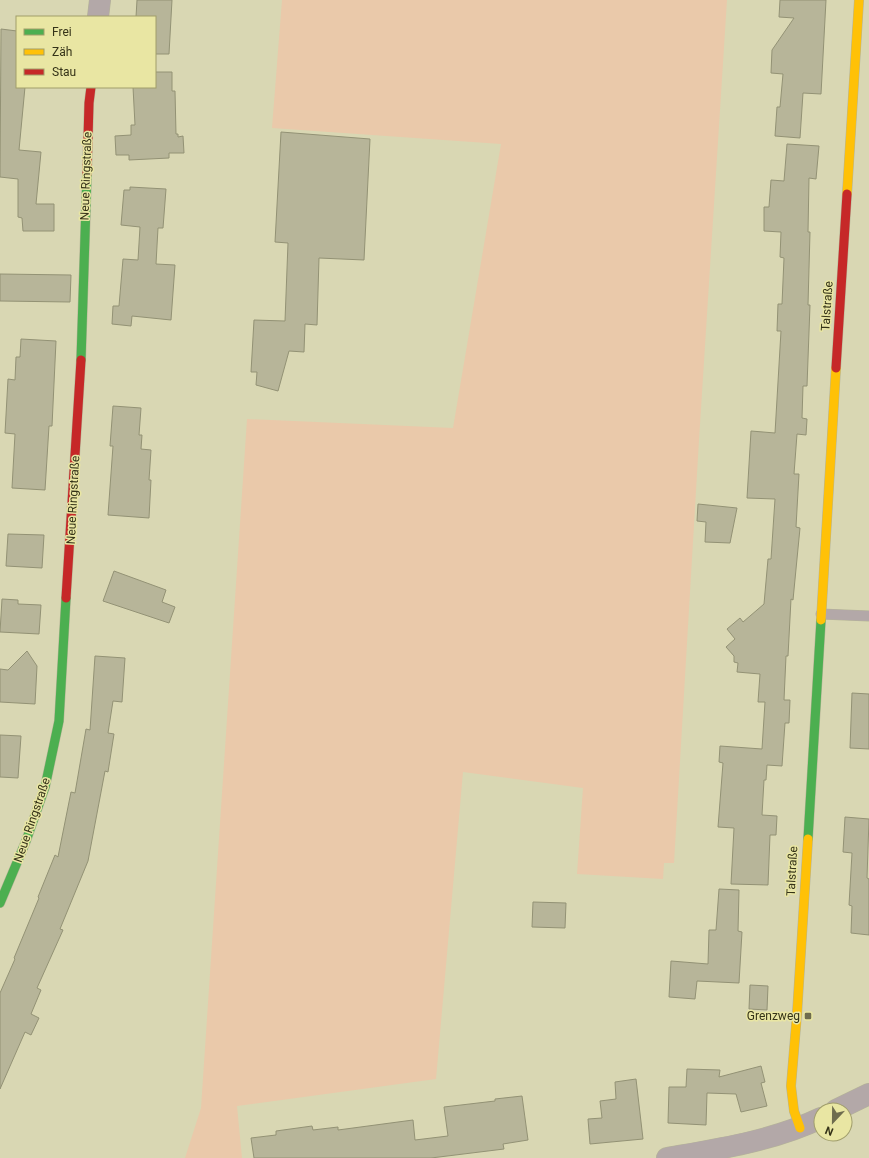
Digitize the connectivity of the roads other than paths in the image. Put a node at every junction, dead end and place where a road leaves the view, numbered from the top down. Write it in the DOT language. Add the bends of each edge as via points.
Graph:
graph roads {
  1 [pos="100,0"];
  2 [pos="859,0"];
  3 [pos="98,16"];
  4 [pos="91,88"];
  5 [pos="821,614"];
  6 [pos="869,616"];
  7 [pos="0,903"];
  8 [pos="869,1094"];
  9 [pos="852,1102"];
  10 [pos="813,1122"];
  11 [pos="800,1128"];
  12 [pos="667,1158"];
  1 -- 3 [label="street"];
  2 -- 5 [label="street, Talstraße"];
  4 -- 7 [label="street, Neue Ringstraße" via="80,377 59,720 45,787"];
  5 -- 6 [label="lane"];
  5 -- 11 [label="street, Talstraße" via="791,1086 794,1111"];
  8 -- 9 [label="street"];
  10 -- 11 [label="street"];
  11 -- 12 [label="street" via="730,1148"];
}
